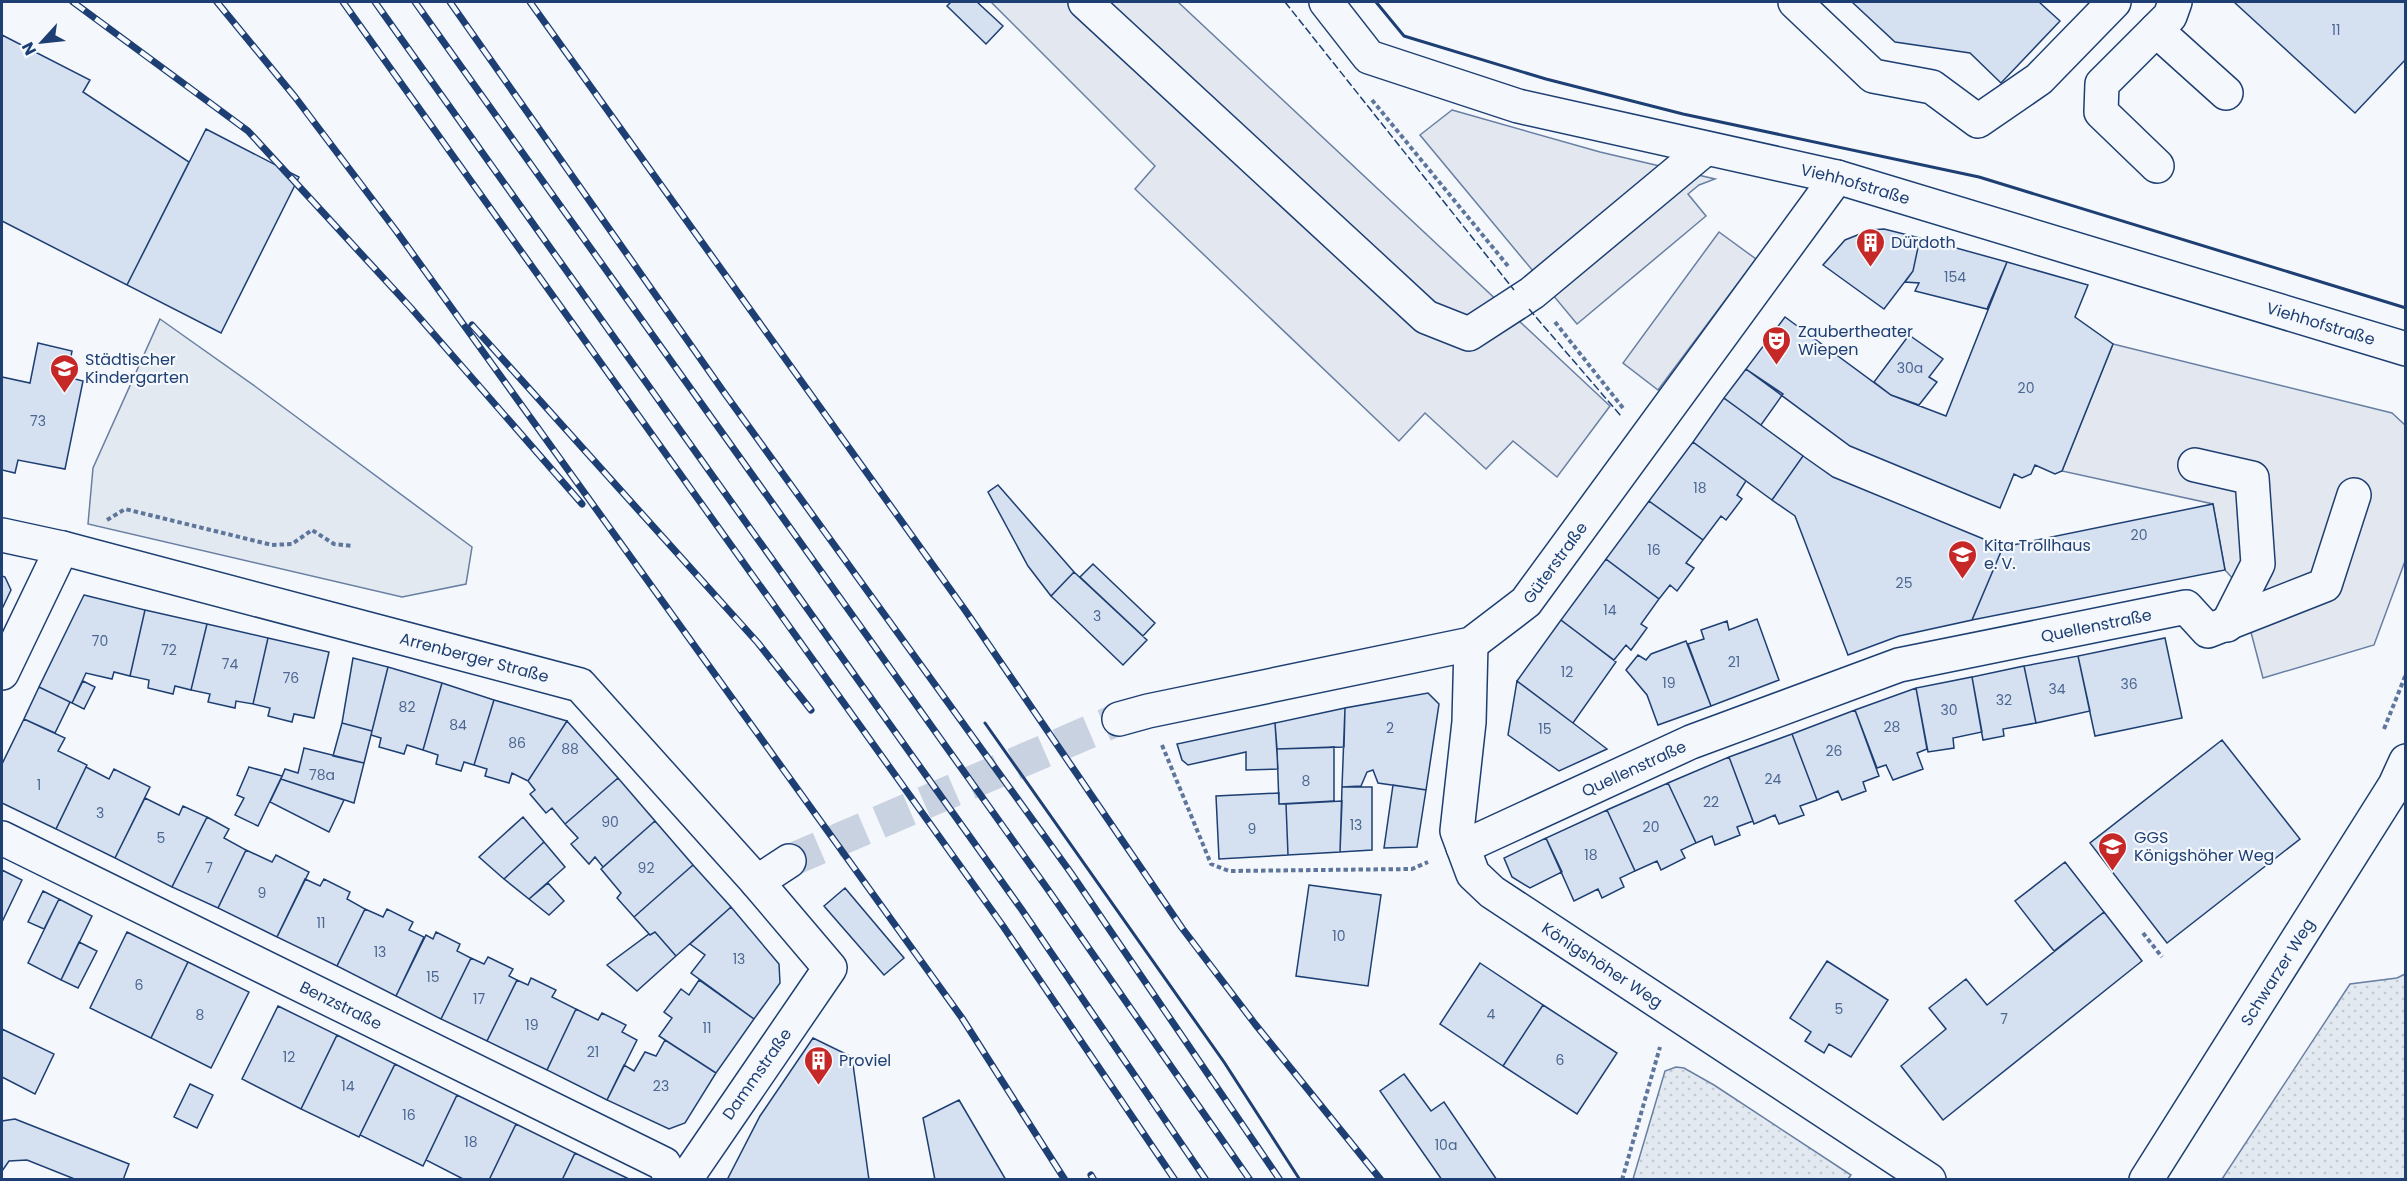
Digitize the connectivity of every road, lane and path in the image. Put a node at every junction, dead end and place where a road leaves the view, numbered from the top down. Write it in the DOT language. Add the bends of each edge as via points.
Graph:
graph roads {
  1 [pos="1085,2"];
  2 [pos="1326,2"];
  3 [pos="1795,2"];
  4 [pos="2114,2"];
  5 [pos="2175,2"];
  6 [pos="2156,30"];
  7 [pos="1366,92"];
  8 [pos="2226,93"];
  9 [pos="1705,149"];
  10 [pos="2157,166"];
  11 [pos="1837,177"];
  12 [pos="1532,293"];
  13 [pos="2406,349"];
  14 [pos="1646,436"];
  15 [pos="2195,465"];
  16 [pos="2354,495"];
  17 [pos="2,535"];
  18 [pos="353,546"];
  19 [pos="76,552"];
  20 [pos="2218,628"];
  21 [pos="1471,644"];
  22 [pos="2,674"];
  23 [pos="1133,715"];
  24 [pos="2406,761"];
  25 [pos="2,838"];
  26 [pos="1463,847"];
  27 [pos="789,861"];
  28 [pos="757,882"];
  29 [pos="2143,933"];
  30 [pos="2162,957"];
  31 [pos="830,968"];
  32 [pos="1670,1008"];
  33 [pos="672,1179"];
  34 [pos="685,1179"];
  35 [pos="1622,1179"];
  36 [pos="1929,1179"];
  37 [pos="2146,1179"];
  1 -- 12 [label="street" via="1426,316 1469,334"];
  2 -- 9 [label="street, Viehhofstraße" via="1369,57 1518,106"];
  3 -- 4 [label="street" via="1873,76 1932,87 1978,121 2039,79"];
  5 -- 6 [label="street" via="2170,16"];
  6 -- 8 [label="street"];
  6 -- 10 [label="street" via="2102,84 2101,112"];
  7 -- 12 [label="path"];
  9 -- 11 [label="street, Viehhofstraße"];
  9 -- 12 [label="street"];
  11 -- 13 [label="street, Viehhofstraße"];
  11 -- 14 [label="street, Güterstraße"];
  12 -- 14 [label="path"];
  14 -- 21 [label="street, Güterstraße" via="1526,602"];
  15 -- 20 [label="street" via="2252,477 2258,564"];
  16 -- 20 [label="street" via="2325,585"];
  17 -- 19 [label="street, Arrenberger Straße"];
  18 -- 19 [label="path" via="334,544 312,530 292,544 259,543 125,509 95,527"];
  19 -- 22 [label="street"];
  19 -- 28 [label="street, Arrenberger Straße" via="580,685"];
  20 -- 26 [label="street, Quellenstraße" via="2186,607 1899,665 1691,742"];
  21 -- 23 [label="street, Güterstraße"];
  21 -- 26 [label="street, Königshöher Weg" via="1469,722 1457,831"];
  23 -- 26 [label="path" via="1211,864 1229,871 1412,869"];
  24 -- 37 [label="street, Schwarzer Weg" via="2395,785"];
  25 -- 33 [label="street, Benzstraße" via="664,1164"];
  26 -- 32 [label="street, Königshöher Weg" via="1473,874 1492,892"];
  27 -- 28 [label="street"];
  28 -- 31 [label="street, Arrenberger Straße"];
  29 -- 30 [label="path"];
  31 -- 34 [label="street, Dammstraße"];
  32 -- 35 [label="path"];
  32 -- 36 [label="street, Königshöher Weg"];
}
